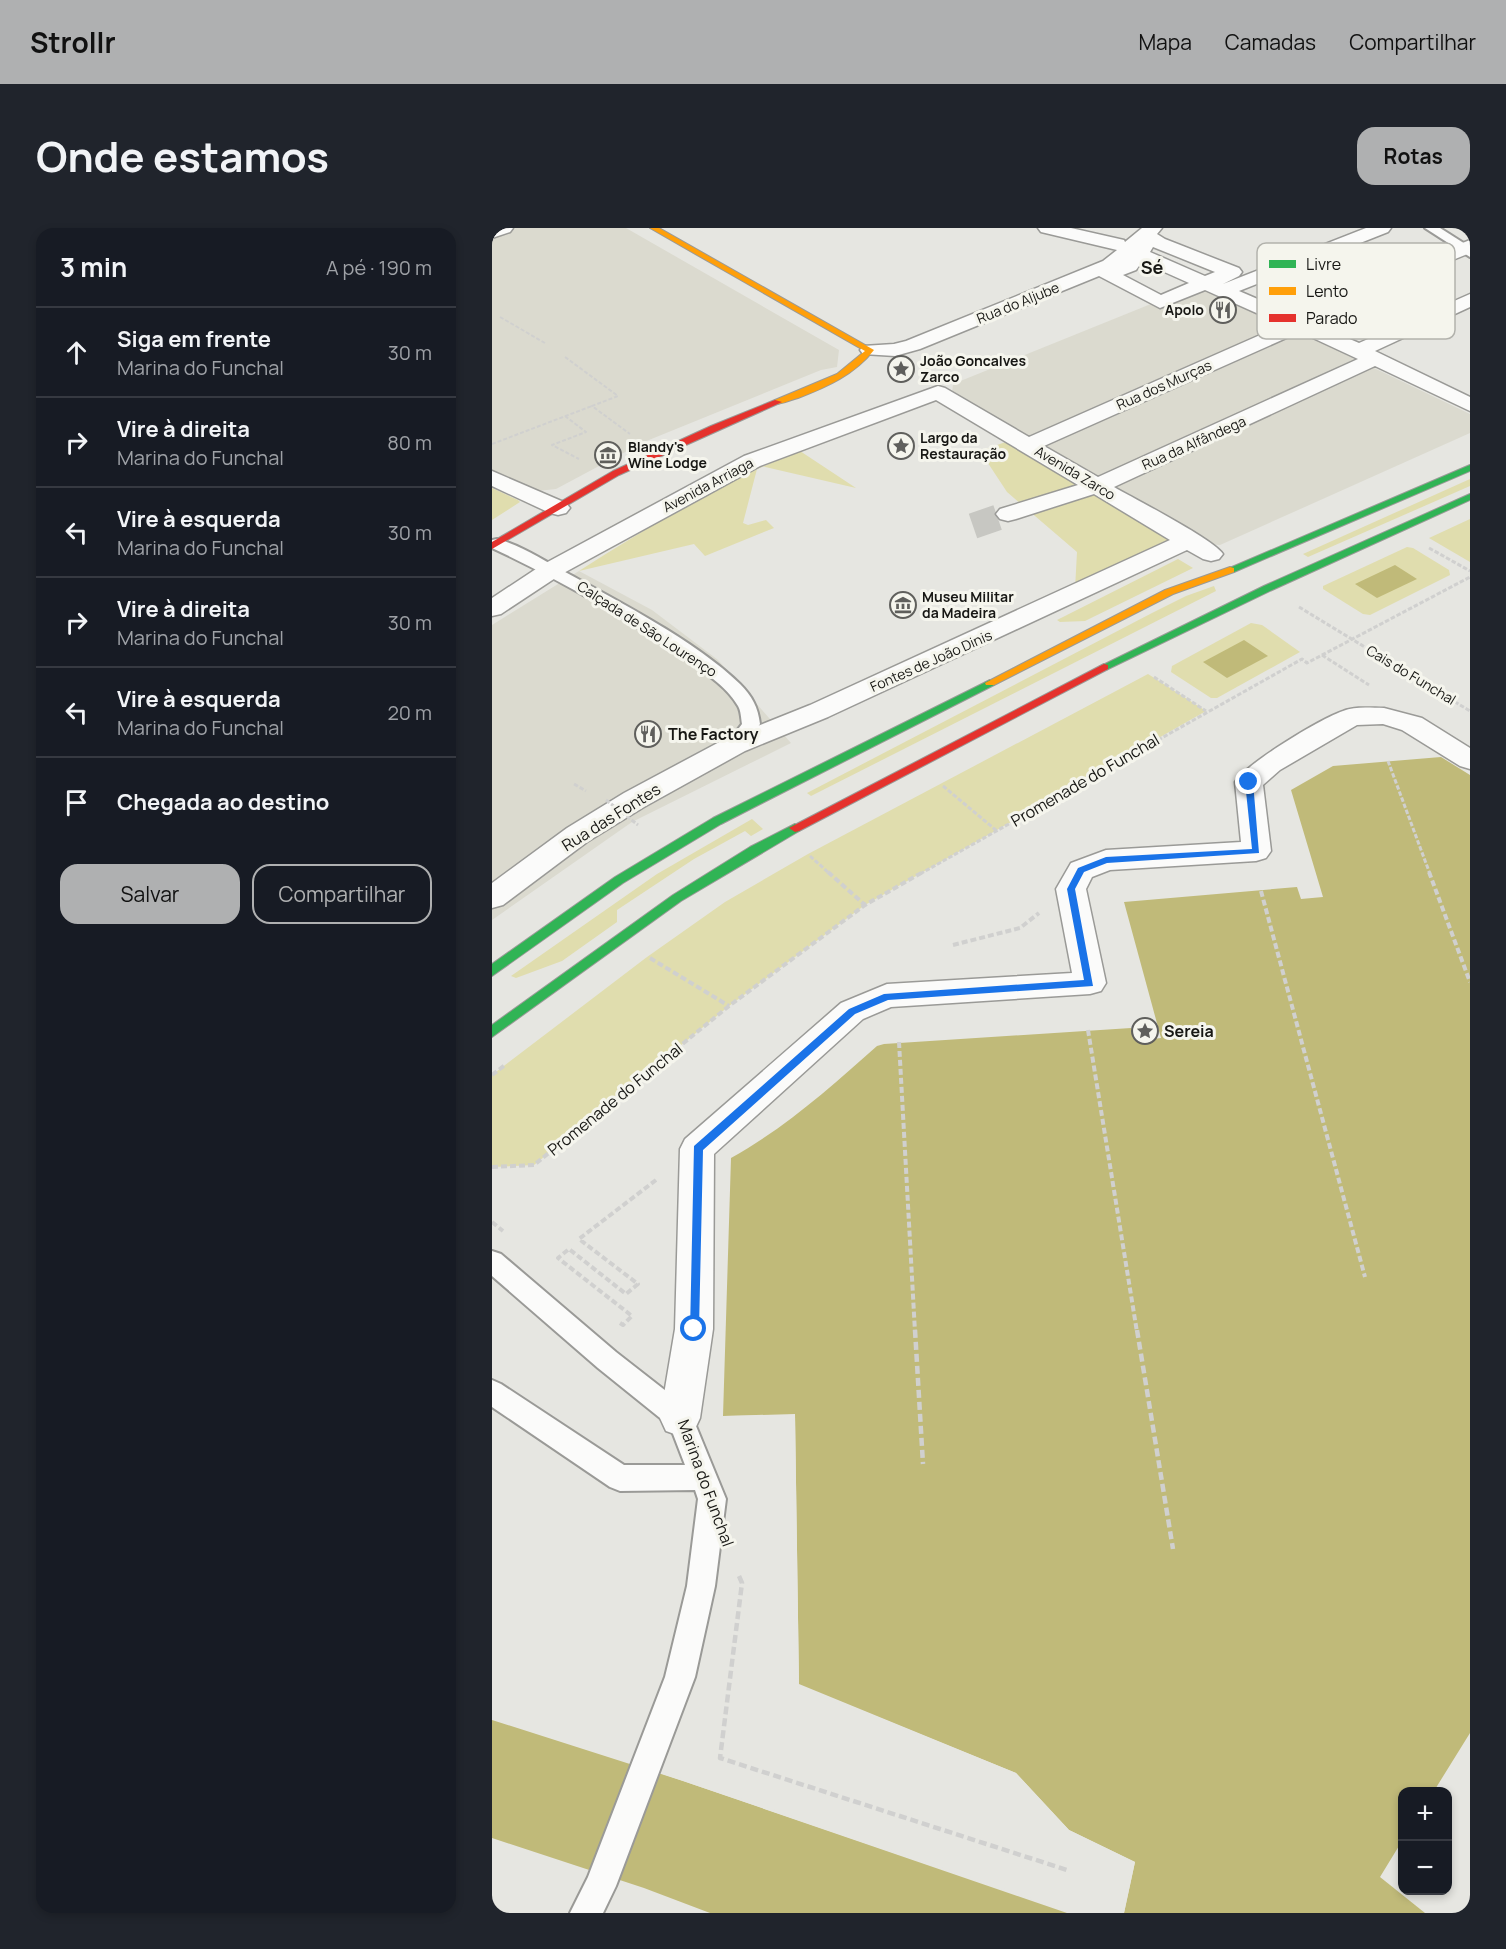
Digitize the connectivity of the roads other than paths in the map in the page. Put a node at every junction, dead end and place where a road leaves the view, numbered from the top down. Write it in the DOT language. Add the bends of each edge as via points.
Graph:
graph roads {
  1 [pos="504,228"];
  2 [pos="654,228"];
  3 [pos="1047,228"];
  4 [pos="1153,228"];
  5 [pos="1382,228"];
  6 [pos="1431,228"];
  7 [pos="492,232"];
  8 [pos="1340,243"];
  9 [pos="1118,244"];
  10 [pos="1468,250"];
  11 [pos="1139,254"];
  12 [pos="1198,258"];
  13 [pos="1174,268"];
  14 [pos="1257,272"];
  15 [pos="1215,287"];
  16 [pos="1470,300"];
  17 [pos="1257,306"];
  18 [pos="1455,308"];
  19 [pos="1257,339"];
  20 [pos="1331,339"];
  21 [pos="1396,339"];
  22 [pos="870,350"];
  23 [pos="1366,355"];
  24 [pos="938,392"];
  25 [pos="1470,405"];
  26 [pos="1028,445"];
  27 [pos="1470,468"];
  28 [pos="492,478"];
  29 [pos="1097,486"];
  30 [pos="1470,497"];
  31 [pos="558,508"];
  32 [pos="1008,514"];
  33 [pos="1189,540"];
  34 [pos="494,545"];
  35 [pos="1211,554"];
  36 [pos="552,570"];
  37 [pos="492,609"];
  38 [pos="735,745"];
  39 [pos="1470,760"];
  40 [pos="492,898"];
  41 [pos="492,971"];
  42 [pos="538,997"];
  43 [pos="515,1000"];
  44 [pos="492,1032"];
  45 [pos="492,1262"];
  46 [pos="492,1392"];
  47 [pos="680,1418"];
  48 [pos="709,1488"];
  49 [pos="593,1899"];
  1 -- 7 [label="street"];
  2 -- 22 [label="main road"];
  3 -- 9 [label="street"];
  4 -- 22 [label="street, Rua do Aljube" via="1110,265 913,345"];
  5 -- 8 [label="street"];
  6 -- 10 [label="lane"];
  11 -- 12 [label="street" via="1151,238"];
  11 -- 13 [label="street"];
  11 -- 15 [label="street" via="1129,266 1108,275 1160,302"];
  12 -- 13 [label="street"];
  12 -- 15 [label="street" via="1232,272"];
  13 -- 15 [label="street"];
  14 -- 15 [label="street"];
  15 -- 17 [label="street"];
  16 -- 18 [label="street, Rua da Alfândega"];
  19 -- 26 [label="street, Rua dos Murças"];
  20 -- 23 [label="street"];
  21 -- 23 [label="street, Rua da Alfândega"];
  22 -- 31 [label="main road" via="861,362 837,378 656,454"];
  23 -- 25 [label="street"];
  23 -- 29 [label="street, Rua da Alfândega"];
  24 -- 26 [label="street, Avenida Zarco"];
  24 -- 36 [label="street, Avenida Arriaga" via="752,461"];
  26 -- 29 [label="street, Avenida Zarco"];
  27 -- 41 [label="main road" via="1262,558 1169,592 717,821 619,880"];
  28 -- 31 [label="street"];
  29 -- 32 [label="street, Rua da Alfândega"];
  29 -- 33 [label="street, Avenida Zarco"];
  30 -- 42 [label="main road" via="1086,676 748,852 639,922"];
  31 -- 34 [label="main road"];
  33 -- 35 [label="street, Avenida Zarco"];
  33 -- 38 [label="street, Fontes de João Dinis" via="819,711"];
  34 -- 36 [label="lane, Calçada de São Lourenço"];
  36 -- 37 [label="street, Avenida Arriaga"];
  36 -- 38 [label="lane, Calçada de São Lourenço" via="724,678 748,706 751,724"];
  38 -- 40 [label="street, Rua das Fontes" via="634,800"];
  39 -- 47 [label="street, Marina do Funchal" via="1412,724 1384,716 1351,717 1270,764 1249,782 1256,851 1106,860 1081,870 1071,889 1090,983 887,996 852,1011 698,1149 694,1329"];
  42 -- 43 [label="main road"];
  42 -- 44 [label="main road"];
  45 -- 47 [label="lane"];
  46 -- 48 [label="lane" via="620,1478"];
  47 -- 48 [label="lane, Marina do Funchal"];
  48 -- 49 [label="lane" via="701,1586 680,1677"];
}
